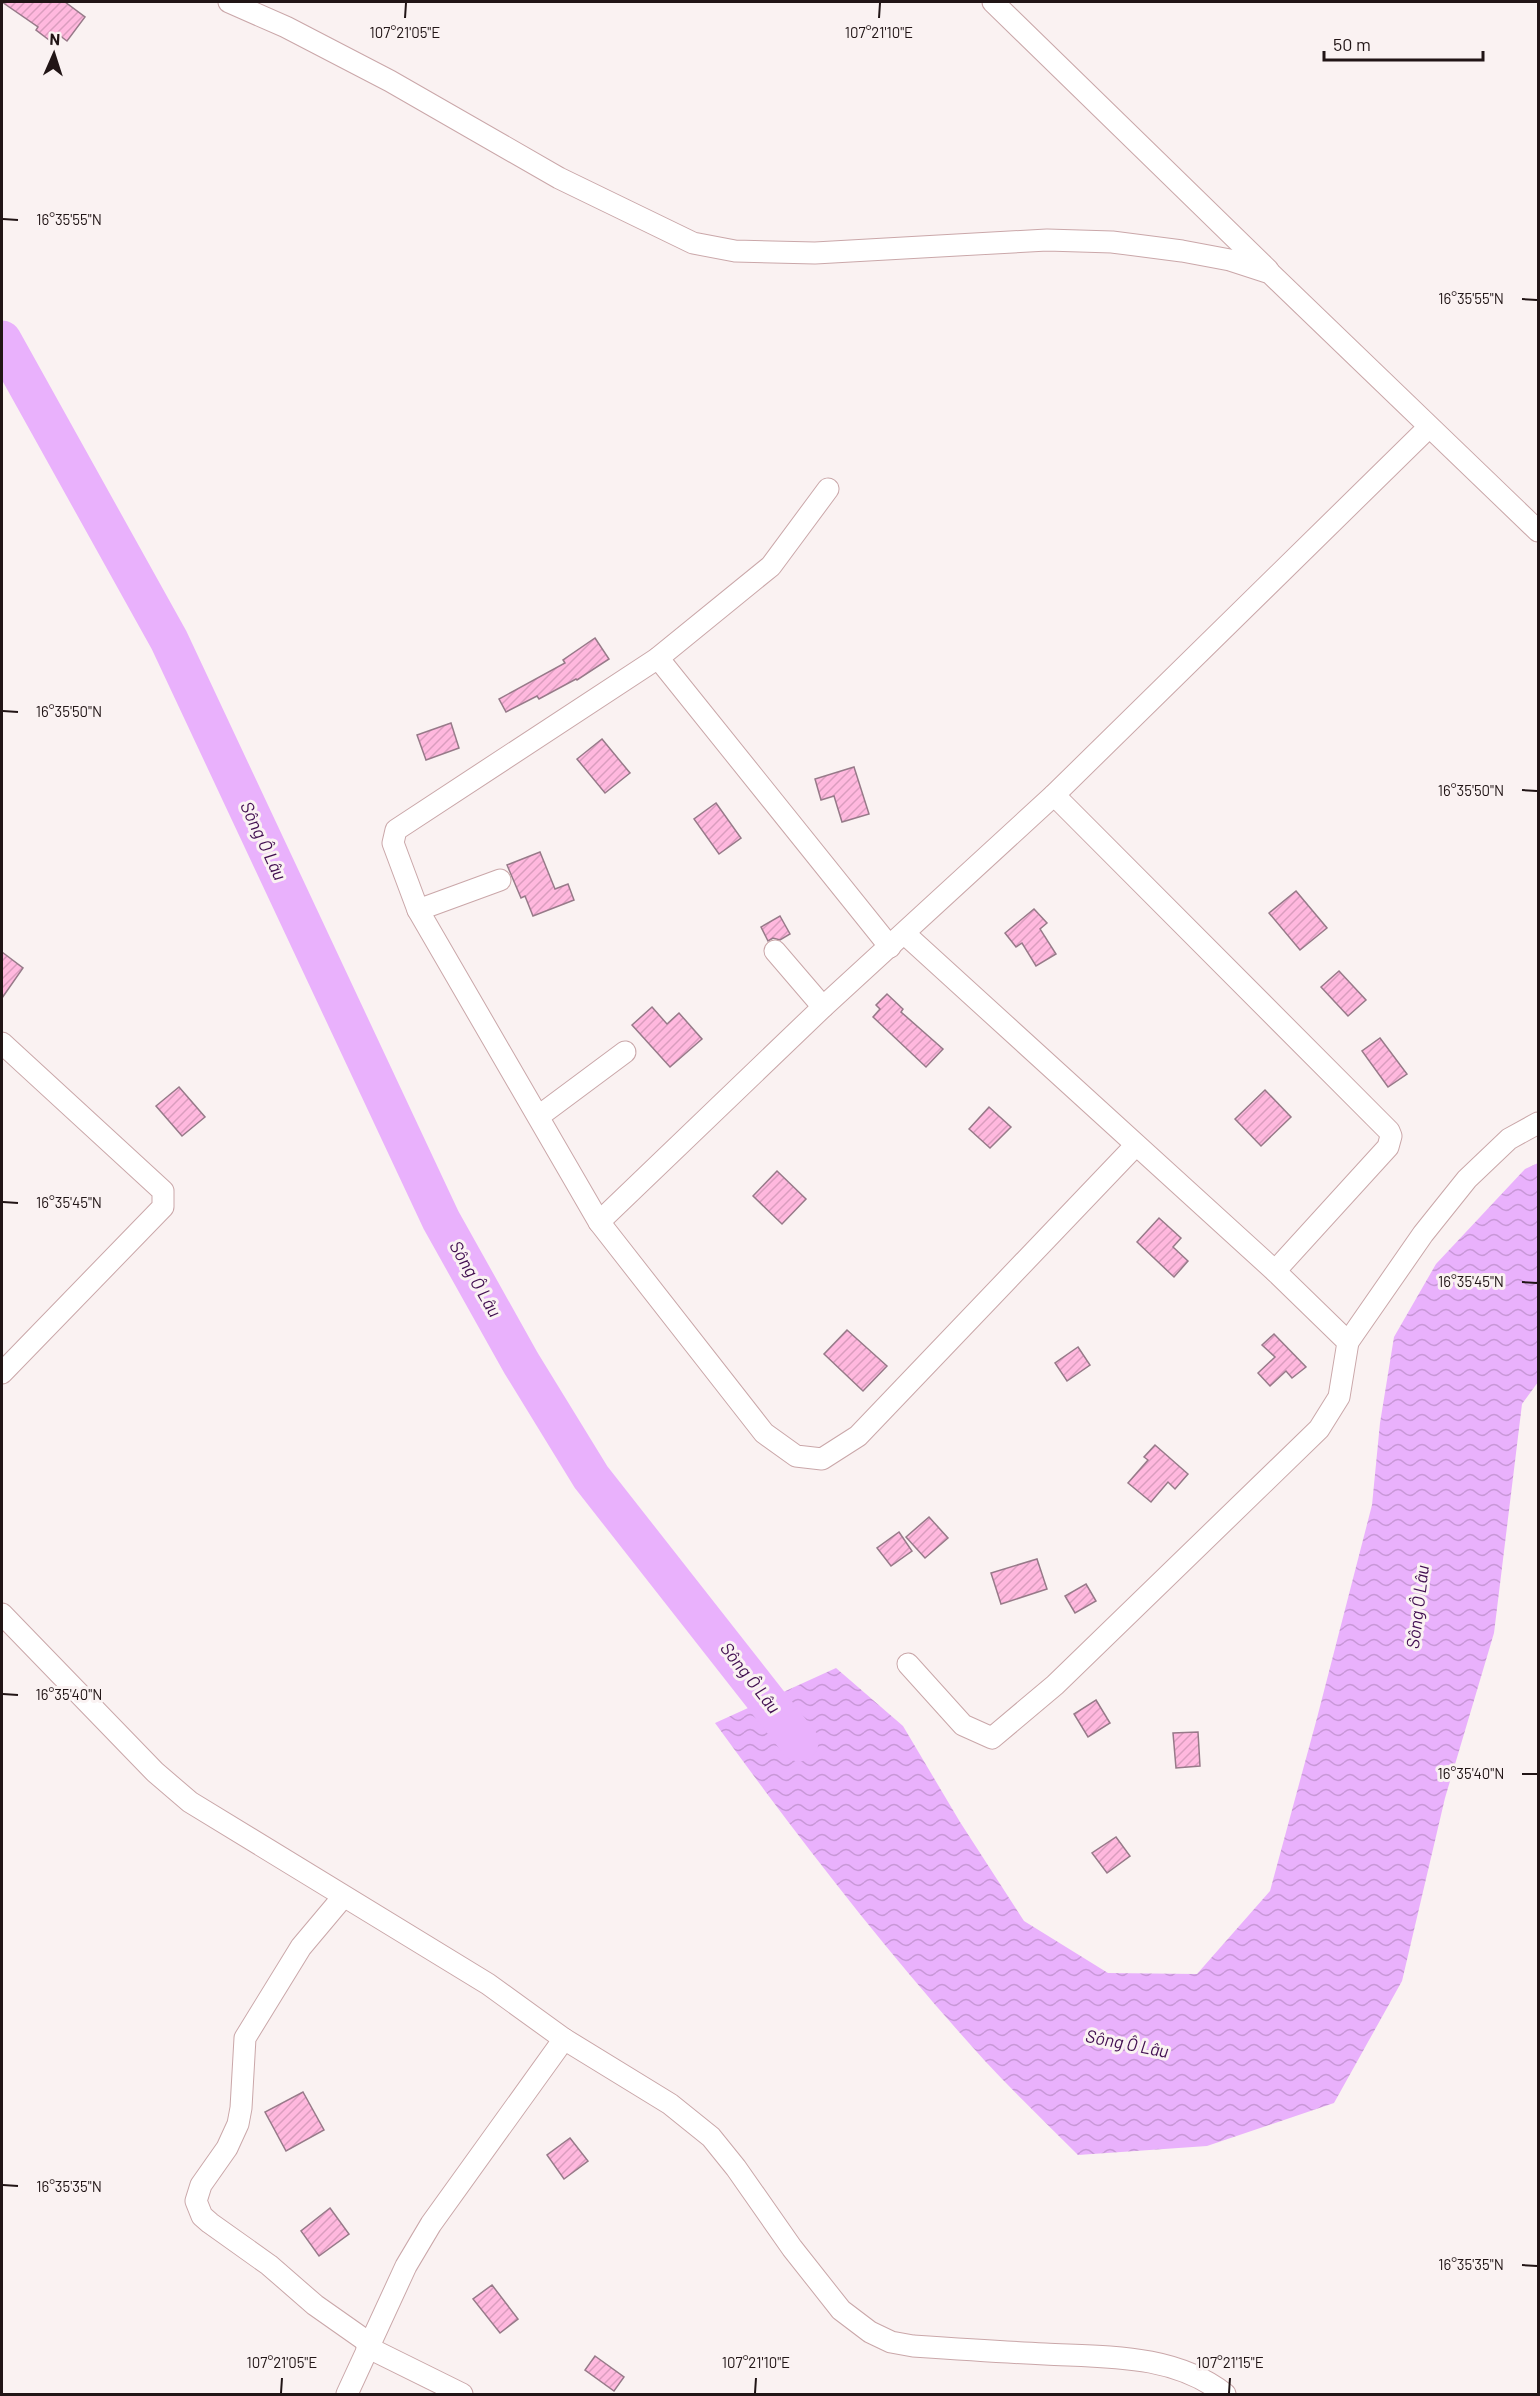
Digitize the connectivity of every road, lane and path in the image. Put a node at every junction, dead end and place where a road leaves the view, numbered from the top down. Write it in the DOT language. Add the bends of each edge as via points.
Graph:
graph roads {
  1 [pos="229,2"];
  2 [pos="993,2"];
  3 [pos="1270,273"];
  4 [pos="1428,427"];
  5 [pos="828,489"];
  6 [pos="1539,531"];
  7 [pos="658,658"];
  8 [pos="1054,795"];
  9 [pos="500,880"];
  10 [pos="418,910"];
  11 [pos="897,940"];
  12 [pos="775,951"];
  13 [pos="823,1007"];
  14 [pos="2,1043"];
  15 [pos="625,1052"];
  16 [pos="539,1116"];
  17 [pos="1539,1123"];
  18 [pos="1136,1145"];
  19 [pos="600,1222"];
  20 [pos="1275,1270"];
  21 [pos="1348,1342"];
  22 [pos="2,1373"];
  23 [pos="2,1614"];
  24 [pos="908,1664"];
  25 [pos="343,1897"];
  26 [pos="564,2039"];
  27 [pos="368,2345"];
  28 [pos="347,2394"];
  29 [pos="462,2394"];
  30 [pos="1225,2394"];
  1 -- 3 [label="street" via="390,81 559,178 693,243 735,250 815,253 1047,240 1112,242 1192,252"];
  2 -- 3 [label="street"];
  3 -- 4 [label="street"];
  4 -- 6 [label="street"];
  4 -- 8 [label="street"];
  5 -- 7 [label="street" via="771,566"];
  7 -- 10 [label="street" via="396,830 393,843"];
  7 -- 11 [label="street"];
  8 -- 11 [label="street"];
  8 -- 20 [label="street" via="1389,1131 1388,1147"];
  9 -- 10 [label="street"];
  10 -- 16 [label="street"];
  11 -- 13 [label="street"];
  11 -- 18 [label="street"];
  12 -- 13 [label="street"];
  13 -- 19 [label="street"];
  14 -- 22 [label="street" via="163,1191 164,1201 163,1207"];
  15 -- 16 [label="street"];
  16 -- 19 [label="street"];
  17 -- 21 [label="street" via="1509,1139 1467,1179 1423,1234"];
  18 -- 19 [label="street" via="858,1436 822,1460 796,1456 764,1433"];
  18 -- 20 [label="street"];
  20 -- 21 [label="street"];
  21 -- 24 [label="street" via="1340,1397 1319,1429 1055,1685 992,1738 963,1725"];
  23 -- 25 [label="street" via="155,1772 190,1802"];
  25 -- 26 [label="street" via="488,1984"];
  25 -- 27 [label="street" via="301,1947 245,2038 238,2124 227,2148 201,2185 196,2201 210,2223"];
  26 -- 27 [label="street" via="431,2224"];
  26 -- 30 [label="street" via="670,2104 711,2138 842,2310 870,2332 891,2342 913,2346 1164,2364 1210,2382"];
  27 -- 28 [label="street"];
  27 -- 29 [label="street"];
}
